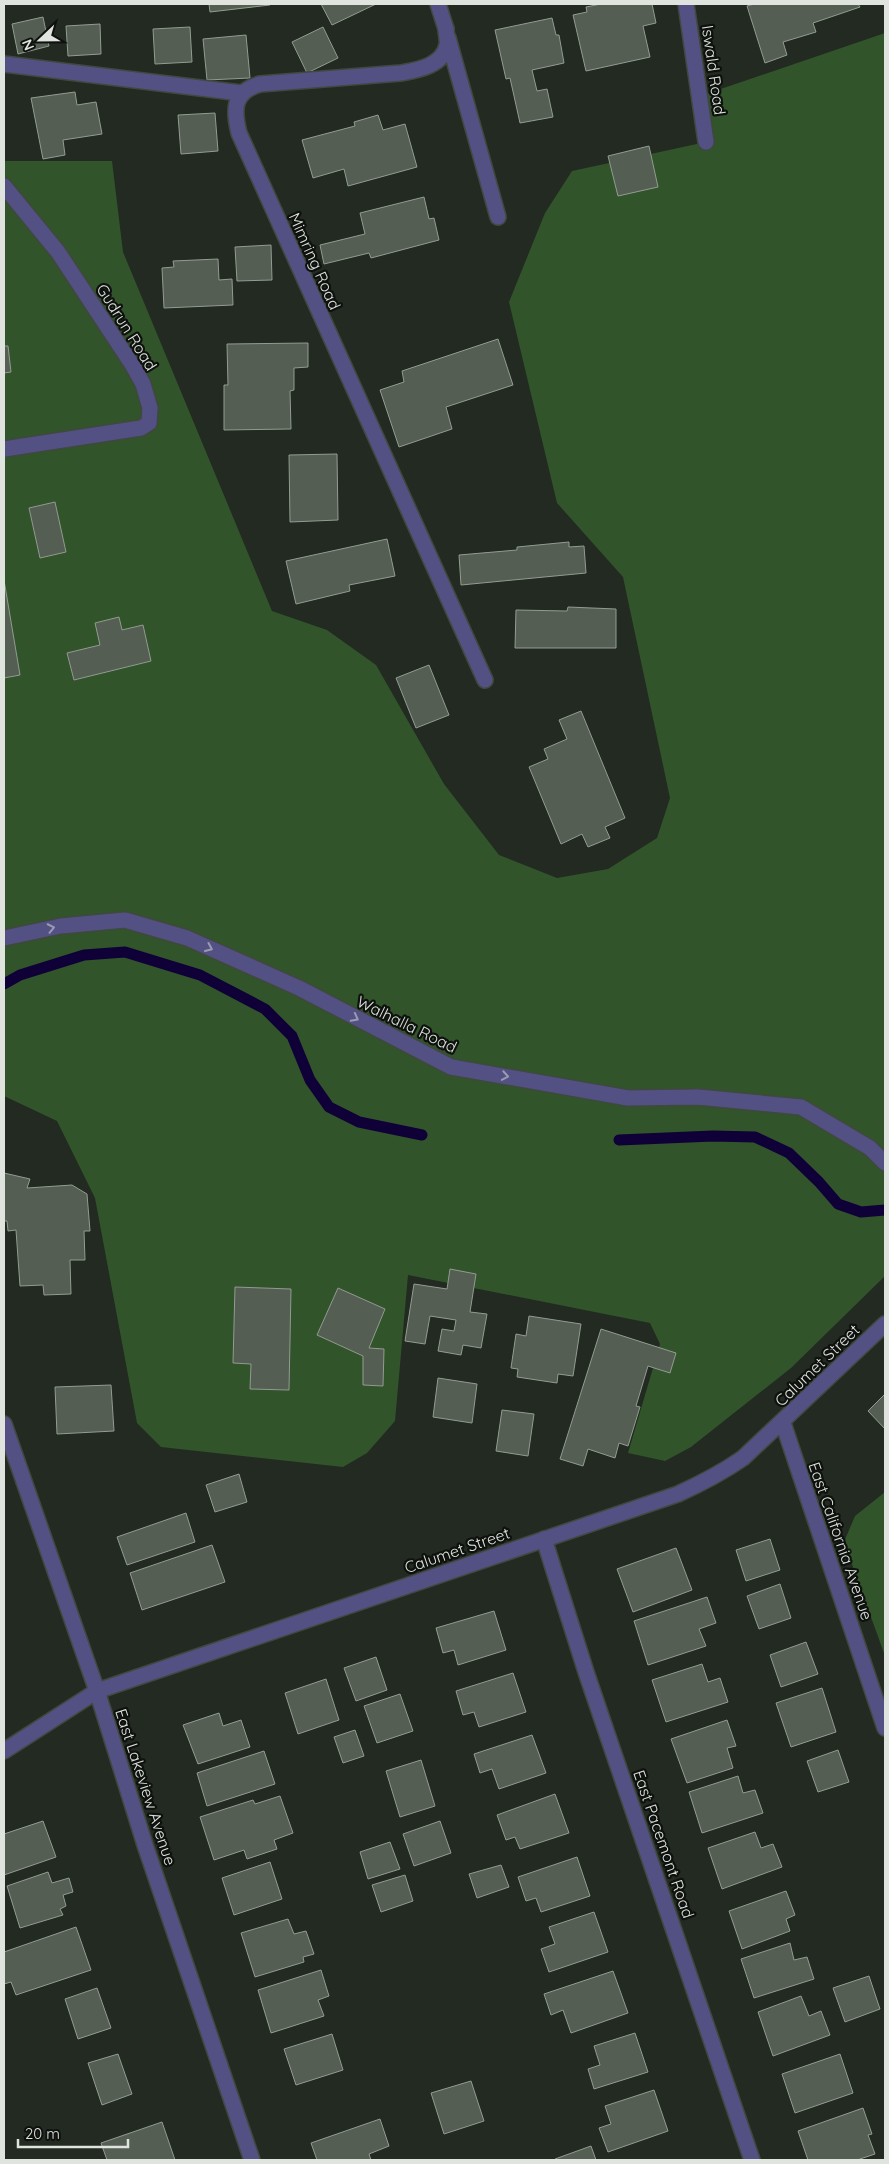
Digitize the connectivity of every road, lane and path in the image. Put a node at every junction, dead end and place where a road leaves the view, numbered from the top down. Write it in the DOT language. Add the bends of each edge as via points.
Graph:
graph roads {
  1 [pos="438,4"];
  2 [pos="686,4"];
  3 [pos="446,29"];
  4 [pos="4,64"];
  5 [pos="242,93"];
  6 [pos="706,142"];
  7 [pos="4,186"];
  8 [pos="498,217"];
  9 [pos="4,449"];
  10 [pos="485,680"];
  11 [pos="4,938"];
  12 [pos="885,1163"];
  13 [pos="885,1324"];
  14 [pos="783,1422"];
  15 [pos="4,1424"];
  16 [pos="544,1539"];
  17 [pos="97,1691"];
  18 [pos="885,1728"];
  19 [pos="4,1751"];
  20 [pos="252,2160"];
  21 [pos="752,2160"];
  1 -- 3 [label="street"];
  2 -- 6 [label="street, Iswald Road"];
  3 -- 5 [label="street" via="447,46 438,61 422,69 260,84"];
  3 -- 8 [label="street"];
  4 -- 5 [label="street"];
  5 -- 10 [label="street, Mimring Road" via="236,104 239,133"];
  7 -- 9 [label="street, Gudrun Road" via="58,252 143,384 150,408 149,424 141,428"];
  11 -- 12 [label="street, Walhalla Road, one-way" via="61,926 125,920 187,938 299,988 451,1066 628,1098 698,1097 801,1107 870,1148"];
  13 -- 14 [label="street, Calumet Street"];
  14 -- 16 [label="street, Calumet Street" via="744,1458 701,1484"];
  14 -- 18 [label="street, East California Avenue"];
  15 -- 17 [label="street, East Lakeview Avenue"];
  16 -- 17 [label="street, Calumet Street"];
  16 -- 21 [label="street, East Pacemont Road"];
  17 -- 19 [label="street, Calumet Street"];
  17 -- 20 [label="street, East Lakeview Avenue"];
}
